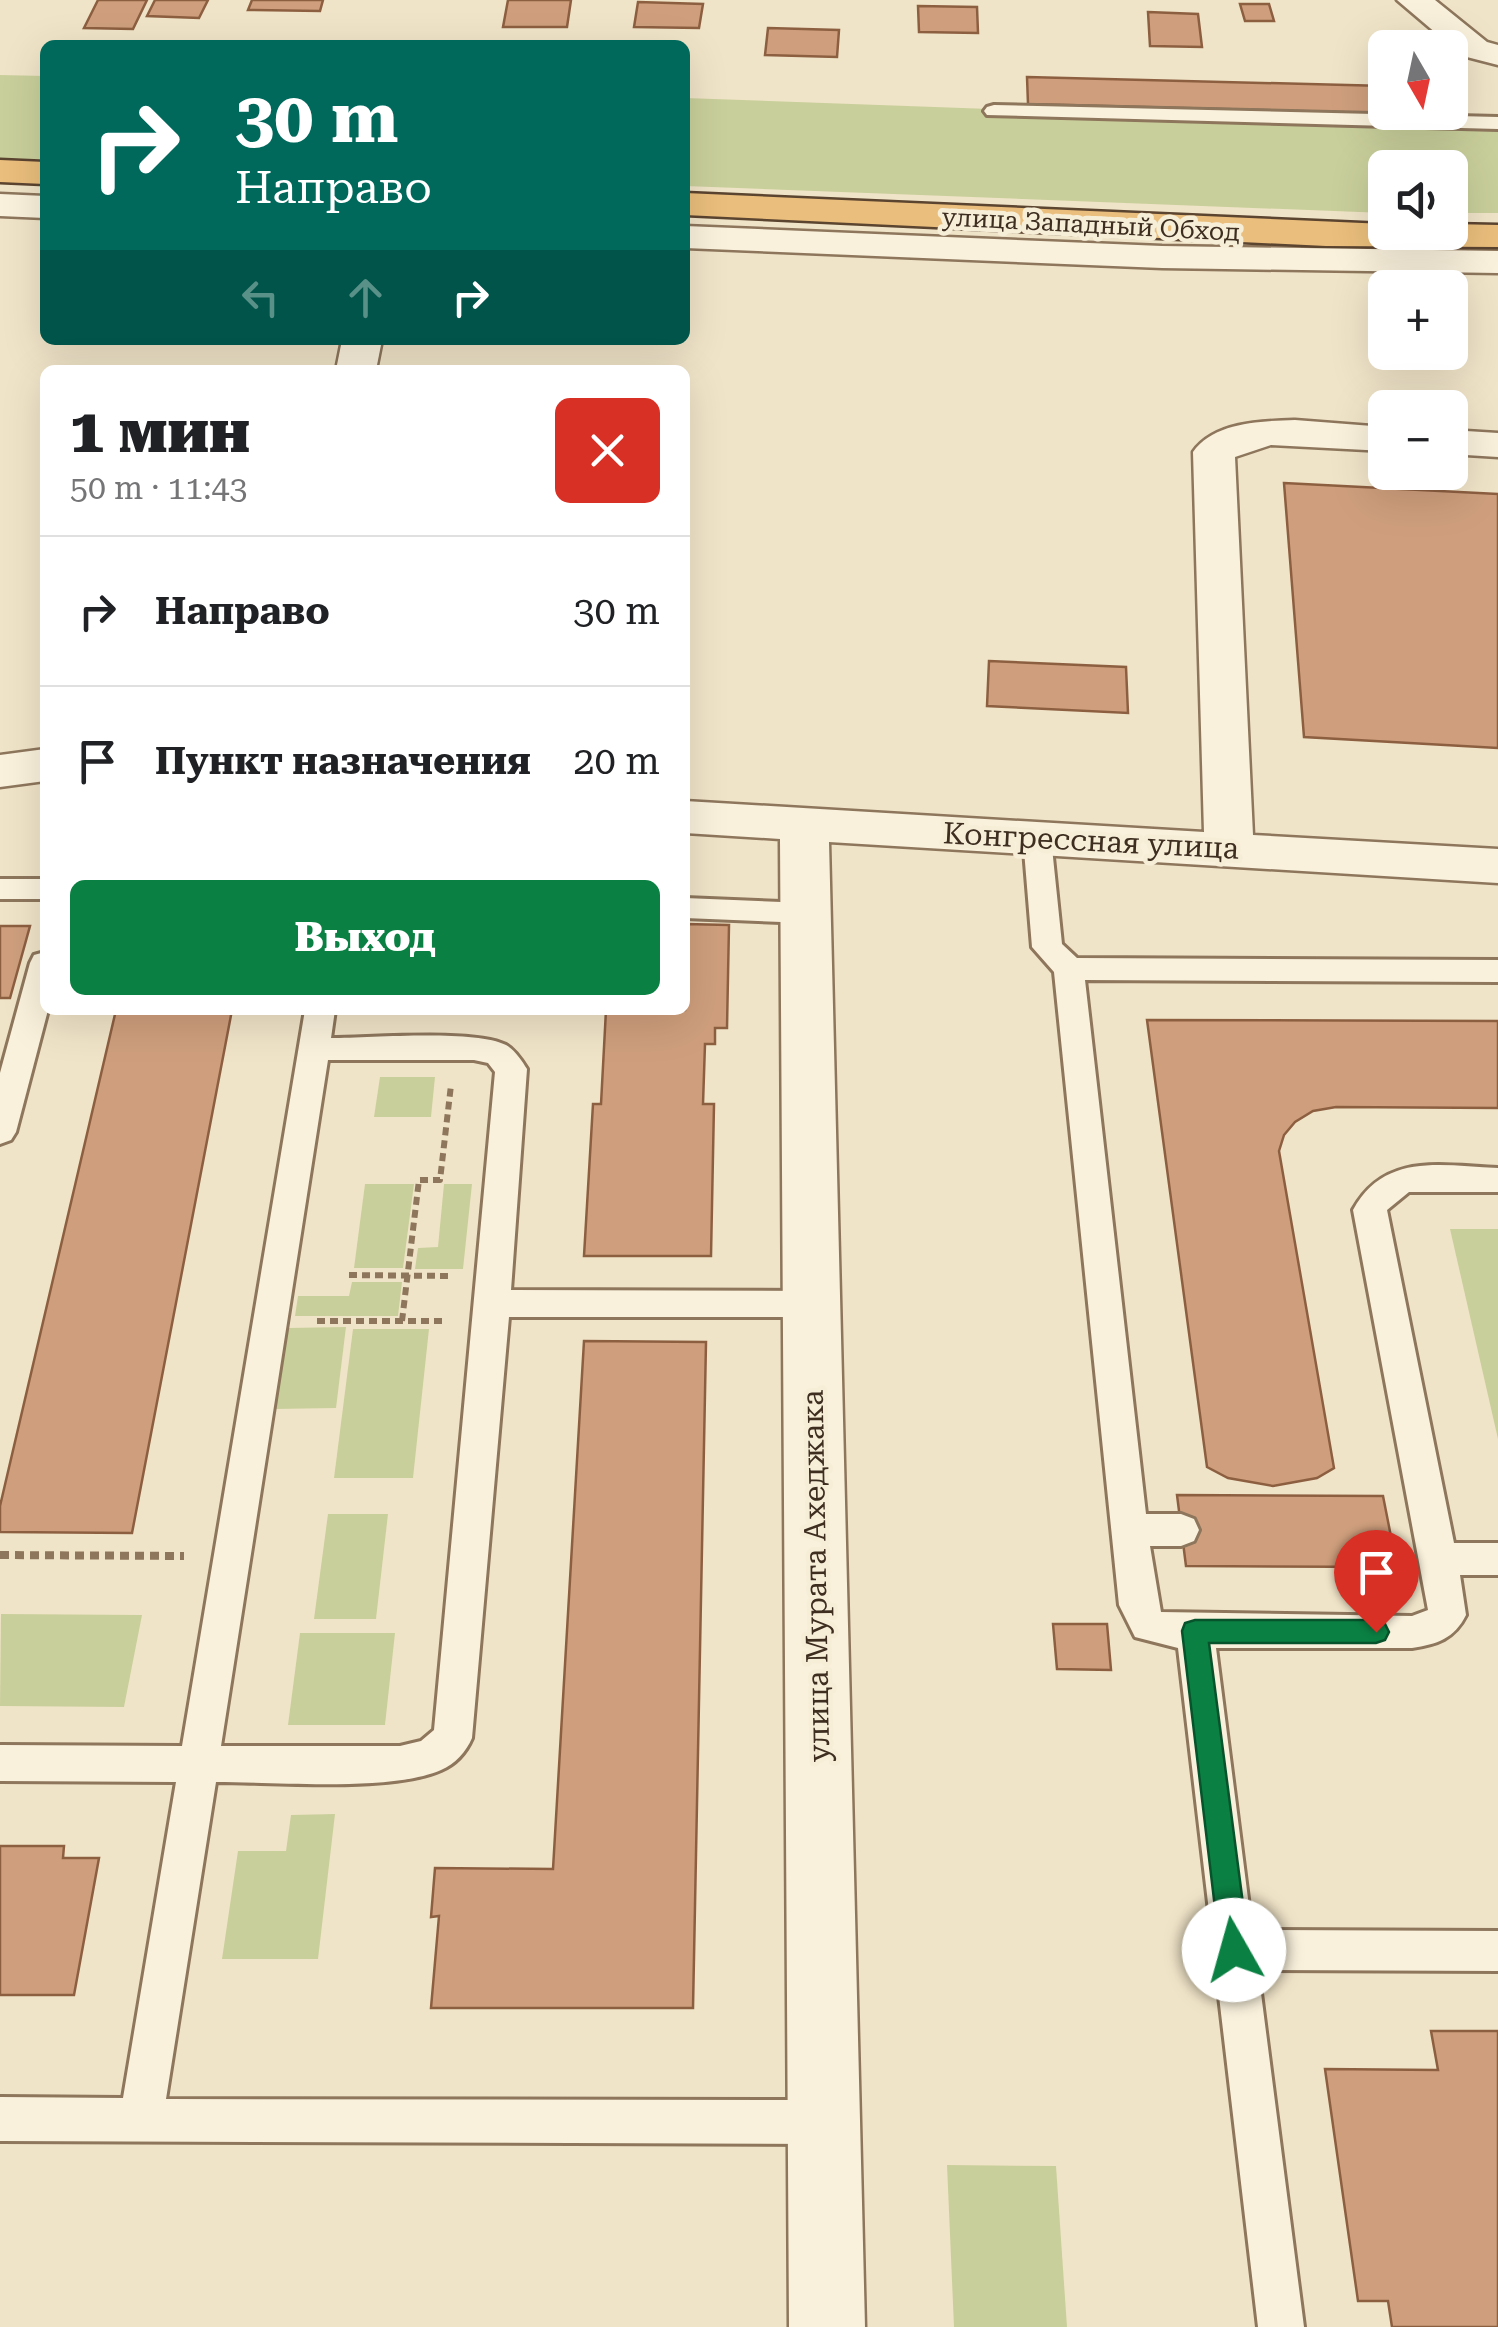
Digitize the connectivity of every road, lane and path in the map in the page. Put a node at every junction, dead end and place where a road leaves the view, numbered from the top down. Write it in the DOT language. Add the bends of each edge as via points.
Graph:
graph roads {
  1 [pos="1414,0"];
  2 [pos="1498,55"];
  3 [pos="994,112"];
  4 [pos="1498,123"];
  5 [pos="0,171"];
  6 [pos="40,173"];
  7 [pos="0,195"];
  8 [pos="40,197"];
  9 [pos="690,204"];
  10 [pos="0,205"];
  11 [pos="40,207"];
  12 [pos="690,225"];
  13 [pos="1498,236"];
  14 [pos="690,237"];
  15 [pos="1498,259"];
  16 [pos="1368,438"];
  17 [pos="1468,443"];
  18 [pos="1498,445"];
  19 [pos="40,765"];
  20 [pos="0,770"];
  21 [pos="690,817"];
  22 [pos="804,824"];
  23 [pos="1036,838"];
  24 [pos="1229,850"];
  25 [pos="1498,866"];
  26 [pos="0,888"];
  27 [pos="40,889"];
  28 [pos="690,908"];
  29 [pos="807,913"];
  30 [pos="1069,969"];
  31 [pos="1498,970"];
  32 [pos="40,982"];
  33 [pos="319,1015"];
  34 [pos="314,1048"];
  35 [pos="512,1082"];
  36 [pos="0,1132"];
  37 [pos="1498,1180"];
  38 [pos="349,1275"];
  39 [pos="408,1276"];
  40 [pos="493,1300"];
  41 [pos="813,1304"];
  42 [pos="270,1321"];
  43 [pos="402,1321"];
  44 [pos="1129,1530"];
  45 [pos="1181,1530"];
  46 [pos="0,1555"];
  47 [pos="232,1556"];
  48 [pos="1440,1559"];
  49 [pos="1498,1560"];
  50 [pos="1195,1631"];
  51 [pos="0,1763"];
  52 [pos="199,1764"];
  53 [pos="1234,1950"];
  54 [pos="1498,1950"];
  55 [pos="0,2119"];
  56 [pos="142,2120"];
  57 [pos="824,2122"];
  58 [pos="827,2327"];
  59 [pos="1281,2327"];
  1 -- 2 [label="street" via="1475,49"];
  3 -- 4 [label="lane"];
  5 -- 6 [label="highway"];
  7 -- 8 [label="highway"];
  9 -- 13 [label="highway, улица Западный Обход" via="1307,234"];
  10 -- 11 [label="street"];
  12 -- 15 [label="highway, улица Западный Обход"];
  14 -- 15 [label="street" via="1162,258"];
  16 -- 24 [label="street" via="1251,433 1214,452"];
  17 -- 18 [label="street"];
  19 -- 20 [label="street"];
  21 -- 22 [label="street, Конгрессная улица"];
  22 -- 23 [label="street, Конгрессная улица"];
  22 -- 29 [label="street, улица Мурата Ахеджака"];
  23 -- 24 [label="street, Конгрессная улица"];
  23 -- 30 [label="lane" via="1048,947"];
  24 -- 25 [label="street, Конгрессная улица"];
  26 -- 27 [label="lane"];
  28 -- 29 [label="lane"];
  29 -- 41 [label="street, улица Мурата Ахеджака"];
  30 -- 31 [label="lane"];
  30 -- 44 [label="lane"];
  32 -- 36 [label="lane"];
  33 -- 34 [label="lane"];
  34 -- 35 [label="lane" via="474,1049 498,1054"];
  34 -- 42 [label="lane"];
  35 -- 39 [label="path" via="451,1082 440,1180 419,1180"];
  35 -- 40 [label="lane"];
  37 -- 48 [label="lane" via="1390,1182 1375,1194 1370,1210"];
  38 -- 39 [label="path"];
  39 -- 40 [label="path"];
  39 -- 43 [label="path"];
  40 -- 41 [label="lane"];
  40 -- 43 [label="path"];
  40 -- 52 [label="lane" via="452,1738 432,1756 400,1764"];
  41 -- 57 [label="street, улица Мурата Ахеджака"];
  42 -- 43 [label="path"];
  42 -- 47 [label="lane"];
  44 -- 45 [label="lane"];
  44 -- 50 [label="lane" via="1138,1605 1148,1625"];
  46 -- 47 [label="path"];
  47 -- 52 [label="lane"];
  48 -- 49 [label="lane"];
  48 -- 50 [label="lane" via="1447,1615 1434,1628"];
  50 -- 53 [label="lane"];
  51 -- 52 [label="lane"];
  52 -- 56 [label="lane"];
  53 -- 54 [label="lane"];
  53 -- 59 [label="lane"];
  55 -- 56 [label="lane"];
  56 -- 57 [label="lane"];
  57 -- 58 [label="street, улица Мурата Ахеджака"];
}
